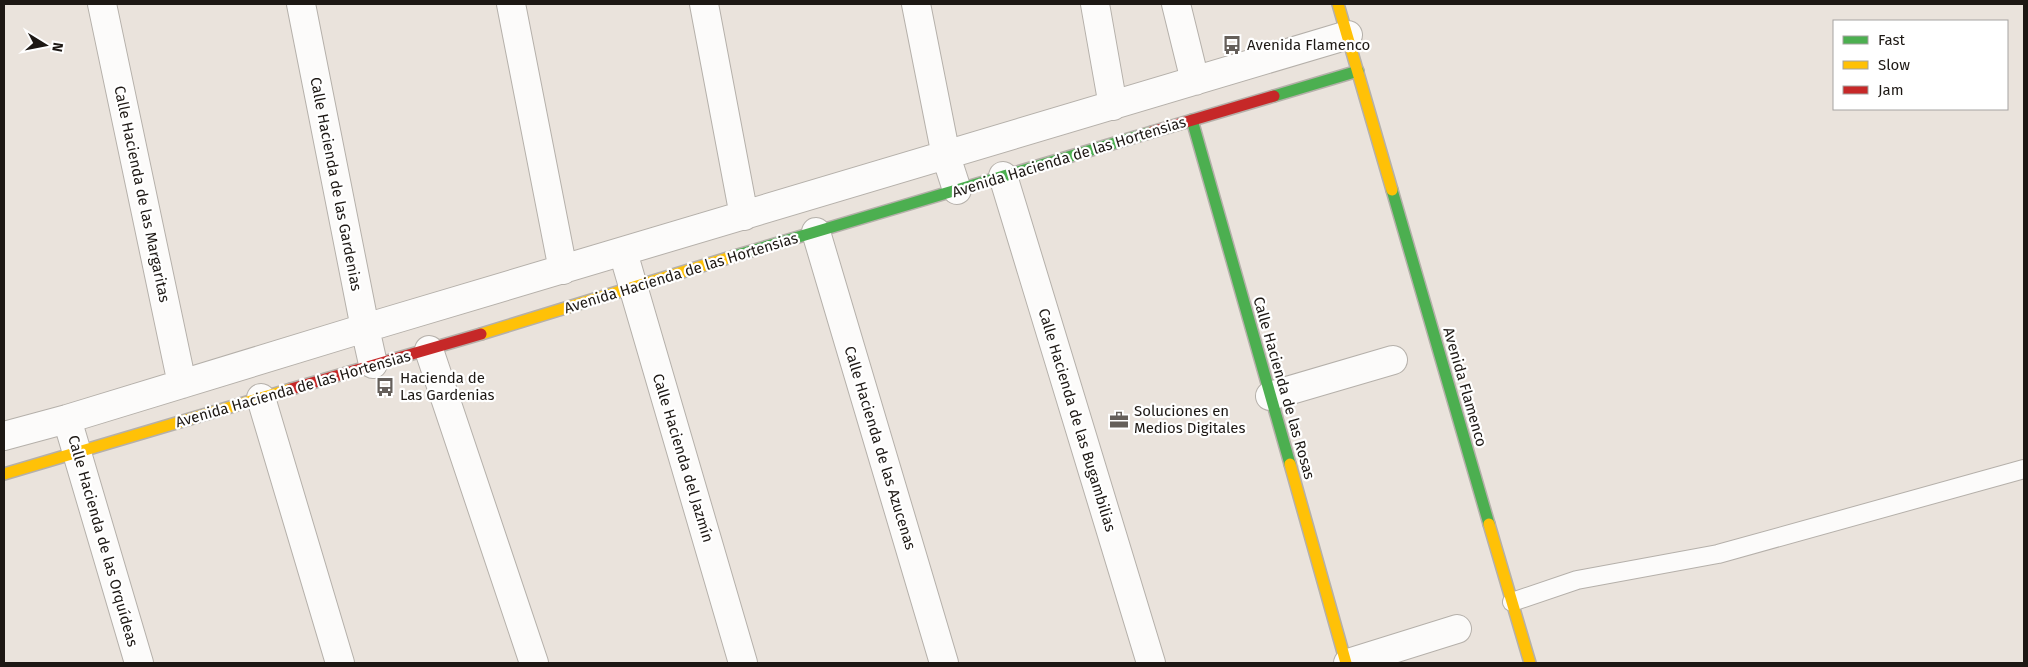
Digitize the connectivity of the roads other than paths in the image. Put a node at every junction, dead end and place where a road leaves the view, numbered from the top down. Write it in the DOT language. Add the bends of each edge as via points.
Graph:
graph roads {
  1 [pos="102,4"];
  2 [pos="301,4"];
  3 [pos="511,4"];
  4 [pos="704,4"];
  5 [pos="916,4"];
  6 [pos="1095,4"];
  7 [pos="1176,4"];
  8 [pos="1338,4"];
  9 [pos="1348,35"];
  10 [pos="1358,71"];
  11 [pos="1195,81"];
  12 [pos="1113,106"];
  13 [pos="1192,120"];
  14 [pos="946,156"];
  15 [pos="1003,176"];
  16 [pos="957,190"];
  17 [pos="744,216"];
  18 [pos="816,232"];
  19 [pos="623,252"];
  20 [pos="563,270"];
  21 [pos="632,287"];
  22 [pos="364,328"];
  23 [pos="429,350"];
  24 [pos="1393,360"];
  25 [pos="373,364"];
  26 [pos="182,384"];
  27 [pos="1270,396"];
  28 [pos="261,398"];
  29 [pos="67,419"];
  30 [pos="4,436"];
  31 [pos="76,452"];
  32 [pos="2024,469"];
  33 [pos="4,474"];
  34 [pos="1512,602"];
  35 [pos="1457,629"];
  36 [pos="139,663"];
  37 [pos="340,663"];
  38 [pos="534,663"];
  39 [pos="744,663"];
  40 [pos="944,663"];
  41 [pos="1151,663"];
  42 [pos="1347,663"];
  43 [pos="1530,663"];
  1 -- 26 [label="street, Calle Hacienda de las Margaritas"];
  2 -- 22 [label="street, Calle Hacienda de las Gardenias"];
  3 -- 20 [label="street"];
  4 -- 17 [label="street"];
  5 -- 14 [label="street"];
  6 -- 12 [label="street"];
  7 -- 11 [label="street"];
  8 -- 9 [label="street, Avenida Flamenco"];
  9 -- 10 [label="street, Avenida Flamenco"];
  9 -- 11 [label="street"];
  10 -- 13 [label="street, Avenida Hacienda de las Hortensias"];
  10 -- 34 [label="street, Avenida Flamenco"];
  11 -- 12 [label="street"];
  12 -- 14 [label="street"];
  13 -- 15 [label="street, Avenida Hacienda de las Hortensias"];
  13 -- 27 [label="street, Calle Hacienda de las Rosas"];
  14 -- 16 [label="street"];
  14 -- 17 [label="street"];
  15 -- 16 [label="street, Avenida Hacienda de las Hortensias"];
  15 -- 41 [label="street, Calle Hacienda de las Bugambilias"];
  16 -- 18 [label="street, Avenida Hacienda de las Hortensias"];
  17 -- 19 [label="street"];
  18 -- 21 [label="street, Avenida Hacienda de las Hortensias"];
  18 -- 40 [label="street, Calle Hacienda de las Azucenas"];
  19 -- 20 [label="street"];
  19 -- 21 [label="street, Calle Hacienda del Jazmín"];
  20 -- 22 [label="street"];
  21 -- 23 [label="street, Avenida Hacienda de las Hortensias"];
  21 -- 39 [label="street, Calle Hacienda del Jazmín"];
  22 -- 25 [label="street, Calle Hacienda de las Gardenias"];
  22 -- 26 [label="street"];
  23 -- 25 [label="street, Avenida Hacienda de las Hortensias"];
  23 -- 38 [label="street"];
  24 -- 27 [label="street"];
  25 -- 28 [label="street, Avenida Hacienda de las Hortensias"];
  26 -- 29 [label="street"];
  27 -- 42 [label="street, Calle Hacienda de las Rosas"];
  28 -- 31 [label="street, Avenida Hacienda de las Hortensias"];
  28 -- 37 [label="street"];
  29 -- 30 [label="street"];
  29 -- 31 [label="street, Calle Hacienda de las Orquídeas"];
  31 -- 33 [label="street, Avenida Hacienda de las Hortensias"];
  31 -- 36 [label="street, Calle Hacienda de las Orquídeas"];
  32 -- 34 [label="lane" via="1718,554 1577,580"];
  34 -- 43 [label="street, Avenida Flamenco"];
  35 -- 42 [label="street"];
}
